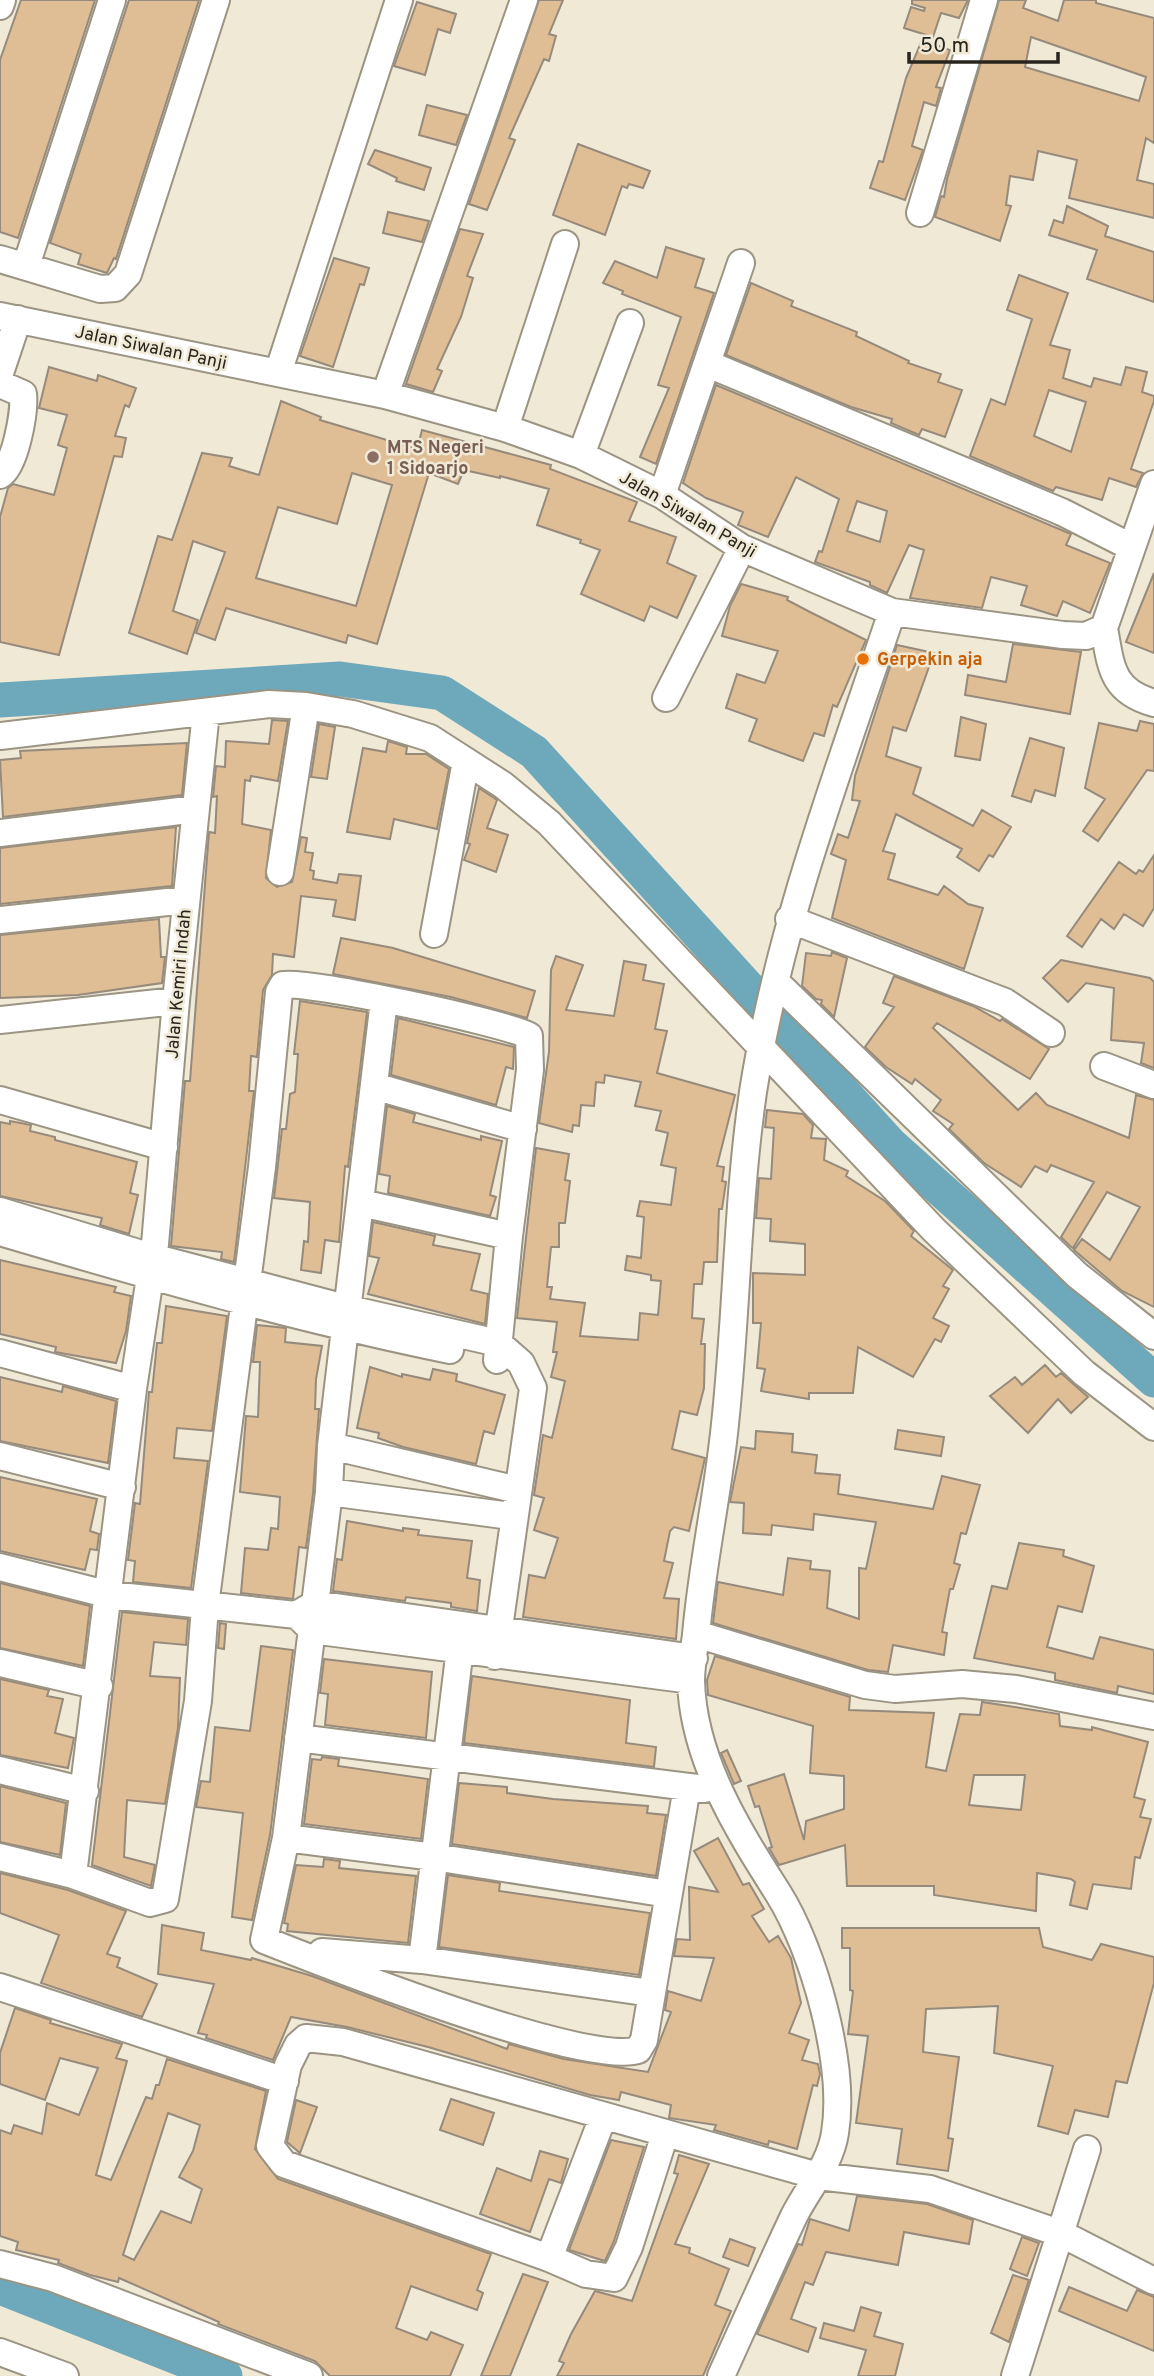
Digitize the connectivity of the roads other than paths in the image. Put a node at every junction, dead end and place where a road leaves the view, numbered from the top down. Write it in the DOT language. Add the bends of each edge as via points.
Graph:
graph roads {
  1 [pos="2,0"];
  2 [pos="112,0"];
  3 [pos="216,0"];
  4 [pos="399,0"];
  5 [pos="524,0"];
  6 [pos="984,0"];
  7 [pos="0,6"];
  8 [pos="920,213"];
  9 [pos="565,244"];
  10 [pos="0,259"];
  11 [pos="741,263"];
  12 [pos="26,267"];
  13 [pos="9,318"];
  14 [pos="630,323"];
  15 [pos="708,364"];
  16 [pos="0,373"];
  17 [pos="278,373"];
  18 [pos="0,384"];
  19 [pos="385,395"];
  20 [pos="505,428"];
  21 [pos="581,455"];
  22 [pos="0,475"];
  23 [pos="1154,484"];
  24 [pos="662,495"];
  25 [pos="1131,547"];
  26 [pos="742,548"];
  27 [pos="892,612"];
  28 [pos="1104,628"];
  29 [pos="666,698"];
  30 [pos="1154,703"];
  31 [pos="306,706"];
  32 [pos="206,712"];
  33 [pos="0,736"];
  34 [pos="466,761"];
  35 [pos="196,809"];
  36 [pos="0,832"];
  37 [pos="280,872"];
  38 [pos="186,900"];
  39 [pos="789,919"];
  40 [pos="0,920"];
  41 [pos="434,934"];
  42 [pos="775,987"];
  43 [pos="384,1000"];
  44 [pos="176,1001"];
  45 [pos="0,1020"];
  46 [pos="1051,1033"];
  47 [pos="763,1038"];
  48 [pos="1104,1066"];
  49 [pos="1154,1084"];
  50 [pos="374,1086"];
  51 [pos="0,1100"];
  52 [pos="523,1129"];
  53 [pos="164,1147"];
  54 [pos="361,1203"];
  55 [pos="0,1212"];
  56 [pos="0,1232"];
  57 [pos="509,1236"];
  58 [pos="152,1267"];
  59 [pos="245,1291"];
  60 [pos="348,1319"];
  61 [pos="1154,1336"];
  62 [pos="498,1351"];
  63 [pos="0,1353"];
  64 [pos="133,1389"];
  65 [pos="1154,1427"];
  66 [pos="331,1446"];
  67 [pos="0,1456"];
  68 [pos="121,1486"];
  69 [pos="512,1488"];
  70 [pos="329,1492"];
  71 [pos="503,1516"];
  72 [pos="0,1567"];
  73 [pos="110,1595"];
  74 [pos="205,1606"];
  75 [pos="308,1616"];
  76 [pos="480,1640"];
  77 [pos="694,1657"];
  78 [pos="0,1663"];
  79 [pos="99,1686"];
  80 [pos="1154,1716"];
  81 [pos="298,1738"];
  82 [pos="446,1756"];
  83 [pos="0,1770"];
  84 [pos="687,1787"];
  85 [pos="85,1791"];
  86 [pos="720,1791"];
  87 [pos="286,1838"];
  88 [pos="0,1857"];
  89 [pos="434,1857"];
  90 [pos="73,1875"];
  91 [pos="668,1894"];
  92 [pos="289,1949"];
  93 [pos="422,1960"];
  94 [pos="466,1967"];
  95 [pos="0,1987"];
  96 [pos="651,1993"];
  97 [pos="457,2010"];
  98 [pos="285,2081"];
  99 [pos="603,2117"];
  100 [pos="665,2134"];
  101 [pos="1087,2149"];
  102 [pos="818,2176"];
  103 [pos="1062,2234"];
  104 [pos="549,2258"];
  105 [pos="0,2264"];
  106 [pos="1154,2281"];
  107 [pos="0,2352"];
  108 [pos="65,2376"];
  109 [pos="309,2376"];
  110 [pos="721,2376"];
  111 [pos="1015,2376"];
  1 -- 7 [label="street"];
  2 -- 12 [label="street"];
  3 -- 12 [label="street" via="128,274 115,288 100,289"];
  4 -- 17 [label="street"];
  5 -- 19 [label="street"];
  6 -- 8 [label="street"];
  9 -- 20 [label="street"];
  10 -- 12 [label="street"];
  11 -- 15 [label="street"];
  13 -- 16 [label="street"];
  13 -- 17 [label="street, Jalan Siwalan Panji"];
  14 -- 21 [label="street"];
  15 -- 24 [label="street"];
  15 -- 25 [label="street" via="1062,512"];
  17 -- 19 [label="street, Jalan Siwalan Panji"];
  18 -- 22 [label="street" via="23,394 24,408 9,468"];
  19 -- 20 [label="street, Jalan Siwalan Panji"];
  20 -- 21 [label="street, Jalan Siwalan Panji"];
  21 -- 24 [label="street, Jalan Siwalan Panji"];
  23 -- 25 [label="street"];
  24 -- 26 [label="street, Jalan Siwalan Panji"];
  25 -- 28 [label="street"];
  26 -- 27 [label="street, Jalan Siwalan Panji"];
  26 -- 29 [label="street"];
  27 -- 28 [label="street, Jalan Siwalan Panji" via="1063,635 1086,636"];
  27 -- 39 [label="street"];
  28 -- 30 [label="street" via="1112,673 1134,695"];
  31 -- 32 [label="street" via="269,704"];
  31 -- 34 [label="street" via="353,714 430,738"];
  31 -- 37 [label="street"];
  32 -- 33 [label="street"];
  32 -- 35 [label="street, Jalan Kemiri Indah"];
  34 -- 41 [label="street"];
  34 -- 47 [label="street" via="549,823"];
  35 -- 36 [label="street"];
  35 -- 38 [label="street, Jalan Kemiri Indah"];
  38 -- 40 [label="street"];
  38 -- 44 [label="street, Jalan Kemiri Indah"];
  39 -- 42 [label="street"];
  39 -- 46 [label="street" via="1005,1002"];
  42 -- 47 [label="street"];
  42 -- 61 [label="street" via="1077,1275"];
  43 -- 50 [label="street"];
  43 -- 52 [label="street" via="529,1036"];
  43 -- 59 [label="street" via="291,983 279,992"];
  44 -- 45 [label="street"];
  44 -- 53 [label="street, Jalan Kemiri Indah"];
  47 -- 65 [label="street" via="831,1124 1019,1313 1084,1373"];
  47 -- 77 [label="street" via="740,1209 736,1329"];
  48 -- 49 [label="street"];
  50 -- 52 [label="street"];
  50 -- 54 [label="street"];
  51 -- 53 [label="street"];
  52 -- 57 [label="street"];
  53 -- 58 [label="street, Jalan Kemiri Indah"];
  54 -- 57 [label="street"];
  54 -- 60 [label="street"];
  55 -- 58 [label="street"];
  56 -- 58 [label="street"];
  57 -- 62 [label="street"];
  58 -- 59 [label="street"];
  58 -- 64 [label="street, Jalan Kemiri Indah"];
  59 -- 60 [label="street"];
  59 -- 74 [label="street"];
  60 -- 62 [label="street"];
  60 -- 66 [label="street"];
  62 -- 69 [label="street" via="515,1372 519,1390"];
  63 -- 64 [label="street"];
  64 -- 68 [label="street, Jalan Kemiri Indah"];
  66 -- 69 [label="street"];
  66 -- 70 [label="street"];
  67 -- 68 [label="street"];
  68 -- 73 [label="street, Jalan Kemiri Indah"];
  69 -- 71 [label="street"];
  69 -- 76 [label="street"];
  70 -- 71 [label="street"];
  70 -- 75 [label="street"];
  71 -- 76 [label="street"];
  72 -- 73 [label="street"];
  73 -- 74 [label="street"];
  73 -- 79 [label="street, Jalan Kemiri Indah"];
  74 -- 75 [label="street"];
  74 -- 90 [label="street" via="198,1701 165,1899 150,1903"];
  75 -- 76 [label="street"];
  75 -- 81 [label="street"];
  76 -- 77 [label="street"];
  76 -- 82 [label="street"];
  77 -- 80 [label="street" via="895,1689 947,1684 1016,1689"];
  77 -- 86 [label="street" via="698,1739"];
  78 -- 79 [label="street"];
  79 -- 85 [label="street, Jalan Kemiri Indah"];
  81 -- 82 [label="street"];
  81 -- 87 [label="street"];
  82 -- 84 [label="street"];
  82 -- 89 [label="street"];
  83 -- 85 [label="street"];
  84 -- 86 [label="street"];
  84 -- 91 [label="street"];
  85 -- 90 [label="street, Jalan Kemiri Indah"];
  86 -- 102 [label="street" via="791,1913 815,1975 836,2104 835,2133"];
  87 -- 89 [label="street"];
  87 -- 92 [label="street" via="264,1940"];
  88 -- 90 [label="street"];
  89 -- 91 [label="street"];
  89 -- 93 [label="street"];
  91 -- 96 [label="street"];
  92 -- 93 [label="street"];
  92 -- 97 [label="street"];
  93 -- 94 [label="street"];
  94 -- 96 [label="street"];
  94 -- 97 [label="street"];
  95 -- 98 [label="street"];
  96 -- 97 [label="street" via="644,2040 638,2050 627,2054 598,2052"];
  98 -- 99 [label="street" via="298,2045 306,2038 321,2039"];
  98 -- 104 [label="street" via="270,2146 284,2164"];
  99 -- 100 [label="street"];
  99 -- 104 [label="street"];
  100 -- 102 [label="street"];
  100 -- 104 [label="street" via="629,2247 614,2278 586,2274"];
  101 -- 103 [label="street"];
  102 -- 103 [label="street" via="930,2189"];
  102 -- 110 [label="street" via="797,2210"];
  103 -- 106 [label="street"];
  103 -- 111 [label="street"];
  105 -- 109 [label="street" via="53,2278"];
  107 -- 108 [label="street"];
}
